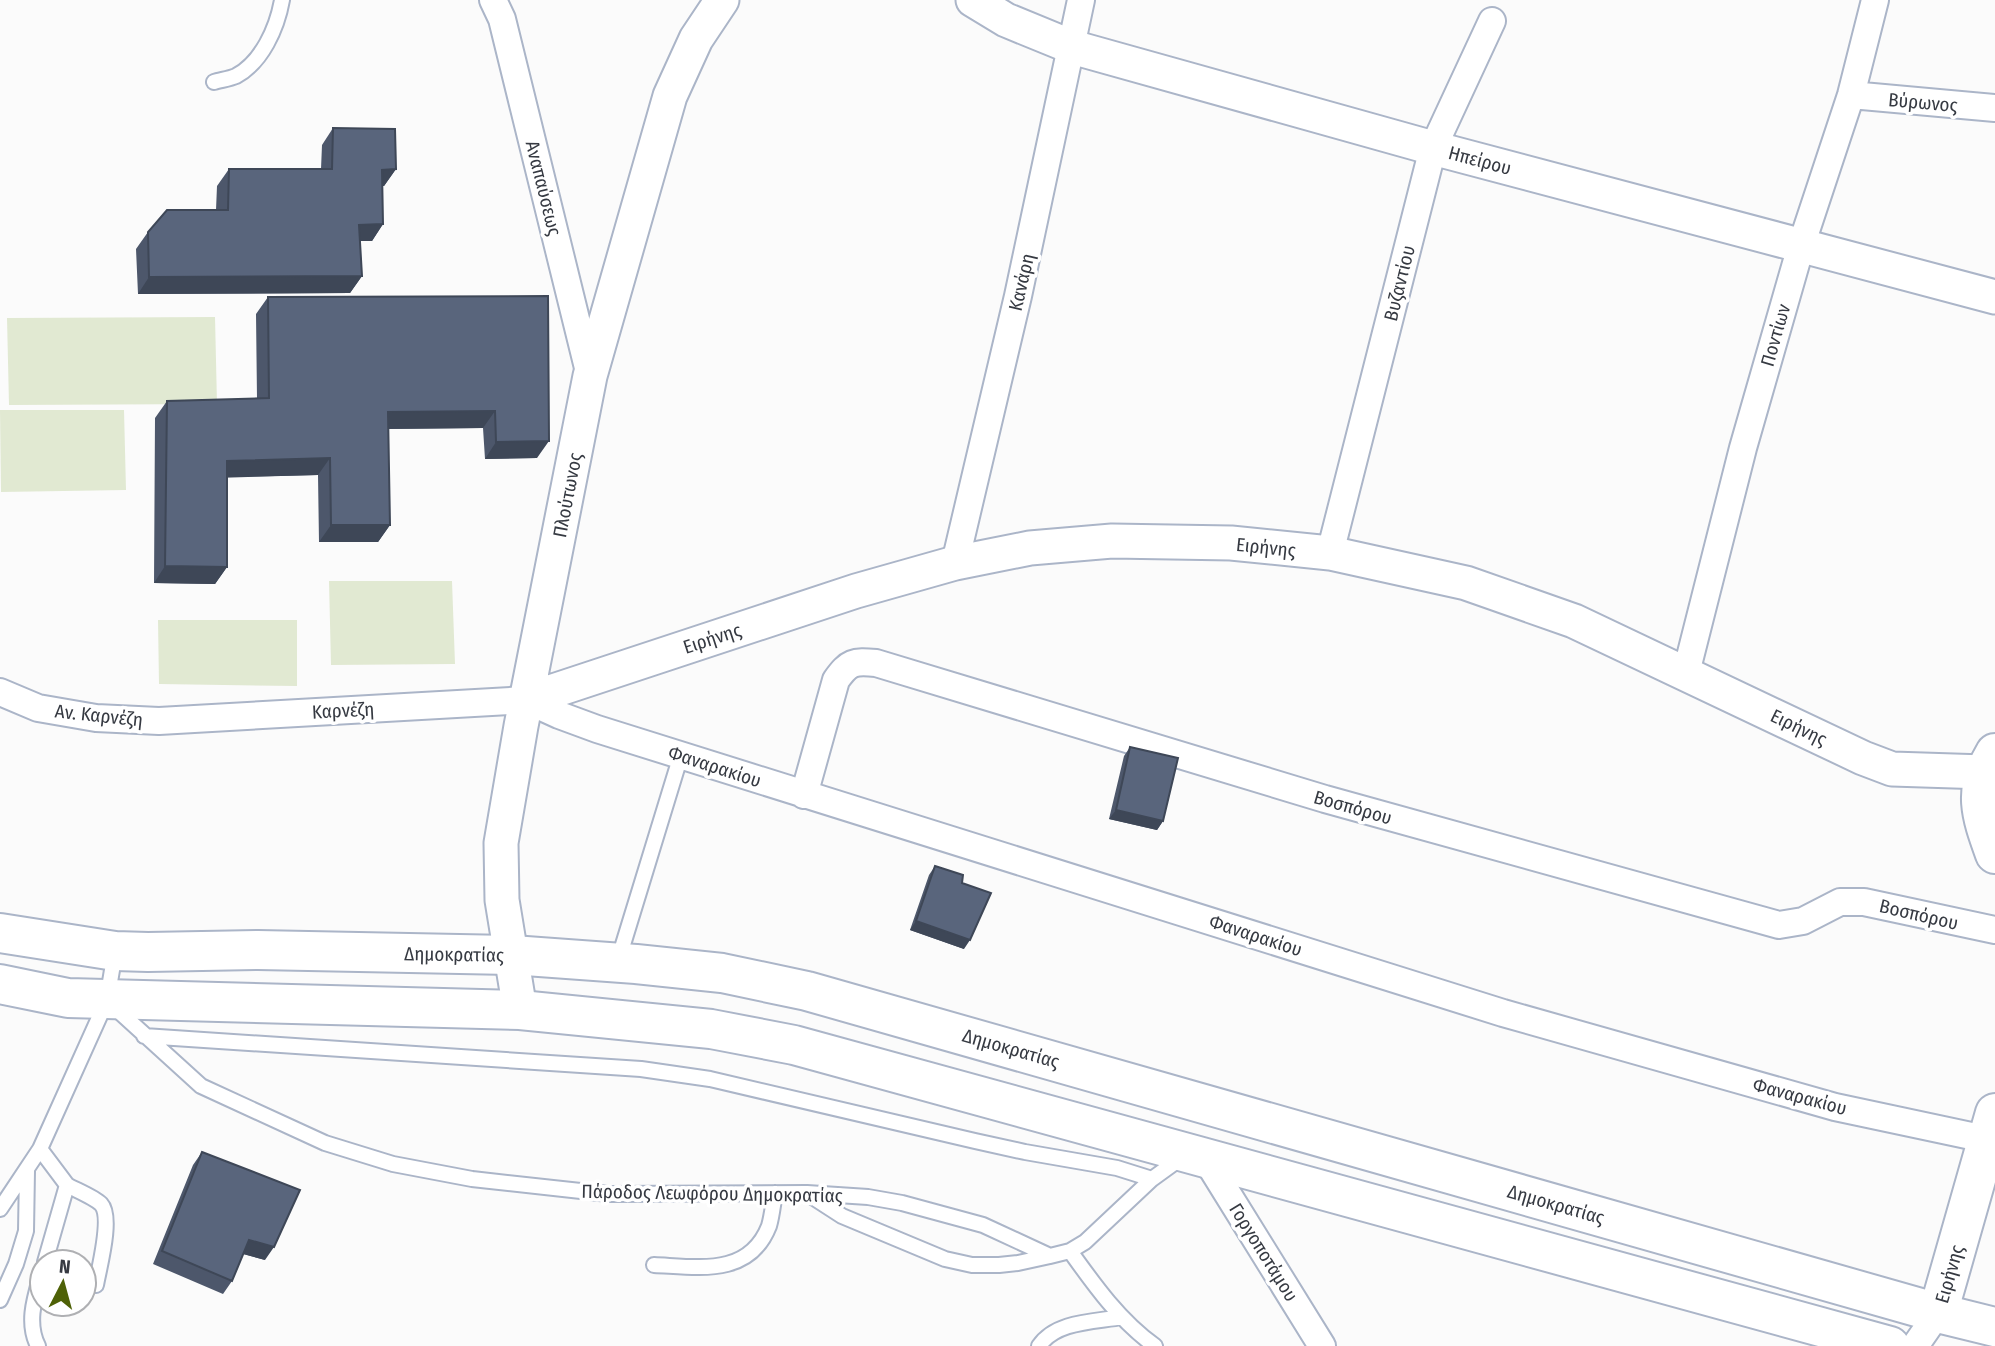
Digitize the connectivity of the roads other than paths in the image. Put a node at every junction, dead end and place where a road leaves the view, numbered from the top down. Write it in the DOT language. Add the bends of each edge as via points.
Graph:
graph roads {
  1 [pos="282,0"];
  2 [pos="493,0"];
  3 [pos="722,0"];
  4 [pos="973,0"];
  5 [pos="1082,0"];
  6 [pos="1875,0"];
  7 [pos="1492,21"];
  8 [pos="1072,47"];
  9 [pos="214,82"];
  10 [pos="1851,95"];
  11 [pos="1995,108"];
  12 [pos="1433,148"];
  13 [pos="1801,246"];
  14 [pos="1995,297"];
  15 [pos="590,376"];
  16 [pos="1330,553"];
  17 [pos="955,563"];
  18 [pos="1686,673"];
  19 [pos="0,692"];
  20 [pos="526,700"];
  21 [pos="159,720"];
  22 [pos="681,755"];
  23 [pos="1990,762"];
  24 [pos="804,794"];
  25 [pos="1995,854"];
  26 [pos="1995,930"];
  27 [pos="0,933"];
  28 [pos="115,951"];
  29 [pos="512,955"];
  30 [pos="617,963"];
  31 [pos="0,984"];
  32 [pos="107,1000"];
  33 [pos="520,1010"];
  34 [pos="144,1036"];
  35 [pos="1993,1131"];
  36 [pos="40,1149"];
  37 [pos="1196,1156"];
  38 [pos="27,1171"];
  39 [pos="1152,1178"];
  40 [pos="67,1185"];
  41 [pos="775,1193"];
  42 [pos="807,1193"];
  43 [pos="0,1209"];
  44 [pos="49,1248"];
  45 [pos="1070,1251"];
  46 [pos="1050,1256"];
  47 [pos="654,1265"];
  48 [pos="98,1273"];
  49 [pos="0,1300"];
  50 [pos="1122,1317"];
  51 [pos="33,1318"];
  52 [pos="1995,1327"];
  53 [pos="1940,1329"];
  54 [pos="38,1346"];
  55 [pos="1039,1346"];
  56 [pos="1155,1346"];
  57 [pos="1322,1346"];
  58 [pos="1890,1346"];
  59 [pos="1915,1346"];
  1 -- 9 [label="lane" via="267,45 236,76"];
  2 -- 15 [label="street, Αναπαύσεως" via="502,19"];
  3 -- 15 [label="street, Πλούτωνος" via="696,39 670,96"];
  4 -- 8 [label="street, Ηπείρου" via="1006,20"];
  5 -- 8 [label="street, Κανάρη"];
  6 -- 10 [label="street, Ποντίων"];
  7 -- 12 [label="street, Βυζαντίου"];
  8 -- 12 [label="street, Ηπείρου"];
  8 -- 17 [label="street, Κανάρη"];
  10 -- 11 [label="street, Βύρωνος"];
  10 -- 13 [label="street, Ποντίων"];
  12 -- 13 [label="street, Ηπείρου"];
  12 -- 16 [label="street, Βυζαντίου"];
  13 -- 14 [label="street, Ηπείρου"];
  13 -- 18 [label="street, Ποντίων"];
  15 -- 20 [label="street, Πλούτωνος"];
  16 -- 17 [label="street, Ειρήνης" via="1231,543 1112,541 1030,548"];
  16 -- 18 [label="street, Ειρήνης" via="1466,583 1574,621"];
  17 -- 20 [label="street, Ειρήνης"];
  18 -- 23 [label="street, Ειρήνης" via="1892,769"];
  19 -- 21 [label="street, Αν. Καρνέζη" via="37,708 96,718"];
  20 -- 21 [label="street, Καρνέζη"];
  20 -- 22 [label="street, Φαναρακίου" via="597,729"];
  20 -- 29 [label="street, Πλούτωνος" via="501,843 502,901"];
  22 -- 24 [label="street, Φαναρακίου"];
  22 -- 30 [label="lane"];
  23 -- 25 [label="main road, Ειρήνης" via="1980,786"];
  24 -- 26 [label="street, Βοσπόρου" via="836,680 846,666 876,663 1325,799 1779,925 1803,921 1840,902 1864,902"];
  24 -- 35 [label="street, Φαναρακίου" via="1503,1013 1835,1107"];
  27 -- 28 [label="main road, Δημοκρατίας"];
  28 -- 29 [label="main road, Δημοκρατίας"];
  28 -- 32 [label="lane"];
  29 -- 30 [label="main road, Δημοκρατίας"];
  29 -- 33 [label="street, Πλούτωνος"];
  30 -- 53 [label="main road, Δημοκρατίας" via="722,973 807,991"];
  31 -- 32 [label="main road" via="68,998"];
  32 -- 33 [label="main road"];
  32 -- 34 [label="lane, Πάροδος Λεωφόρου Δημοκρατίας"];
  32 -- 36 [label="lane"];
  33 -- 37 [label="main road" via="712,1029 794,1045"];
  34 -- 39 [label="lane" via="641,1069 710,1079"];
  34 -- 41 [label="lane, Πάροδος Λεωφόρου Δημοκρατίας" via="201,1086 325,1143 393,1164 472,1179 608,1194"];
  35 -- 53 [label="main road, Ειρήνης"];
  36 -- 38 [label="lane"];
  36 -- 40 [label="lane"];
  37 -- 39 [label="lane"];
  37 -- 57 [label="street, Γοργοποτάμου"];
  37 -- 58 [label="main road"];
  38 -- 43 [label="lane"];
  38 -- 49 [label="lane" via="26,1231"];
  39 -- 45 [label="lane"];
  40 -- 44 [label="lane"];
  40 -- 48 [label="lane" via="101,1204 106,1214"];
  41 -- 42 [label="lane, Πάροδος Λεωφόρου Δημοκρατίας"];
  41 -- 47 [label="lane" via="760,1244 738,1262 703,1267"];
  42 -- 46 [label="lane, Πάροδος Λεωφόρου Δημοκρατίας" via="902,1203 983,1225"];
  42 -- 46 [label="lane" via="842,1216 946,1259 999,1265"];
  45 -- 46 [label="lane"];
  45 -- 50 [label="lane"];
  50 -- 55 [label="lane" via="1063,1327"];
  50 -- 56 [label="lane"];
  51 -- 54 [label="lane" via="32,1334"];
  52 -- 53 [label="main road, Δημοκρατίας"];
  53 -- 59 [label="street"];
}
